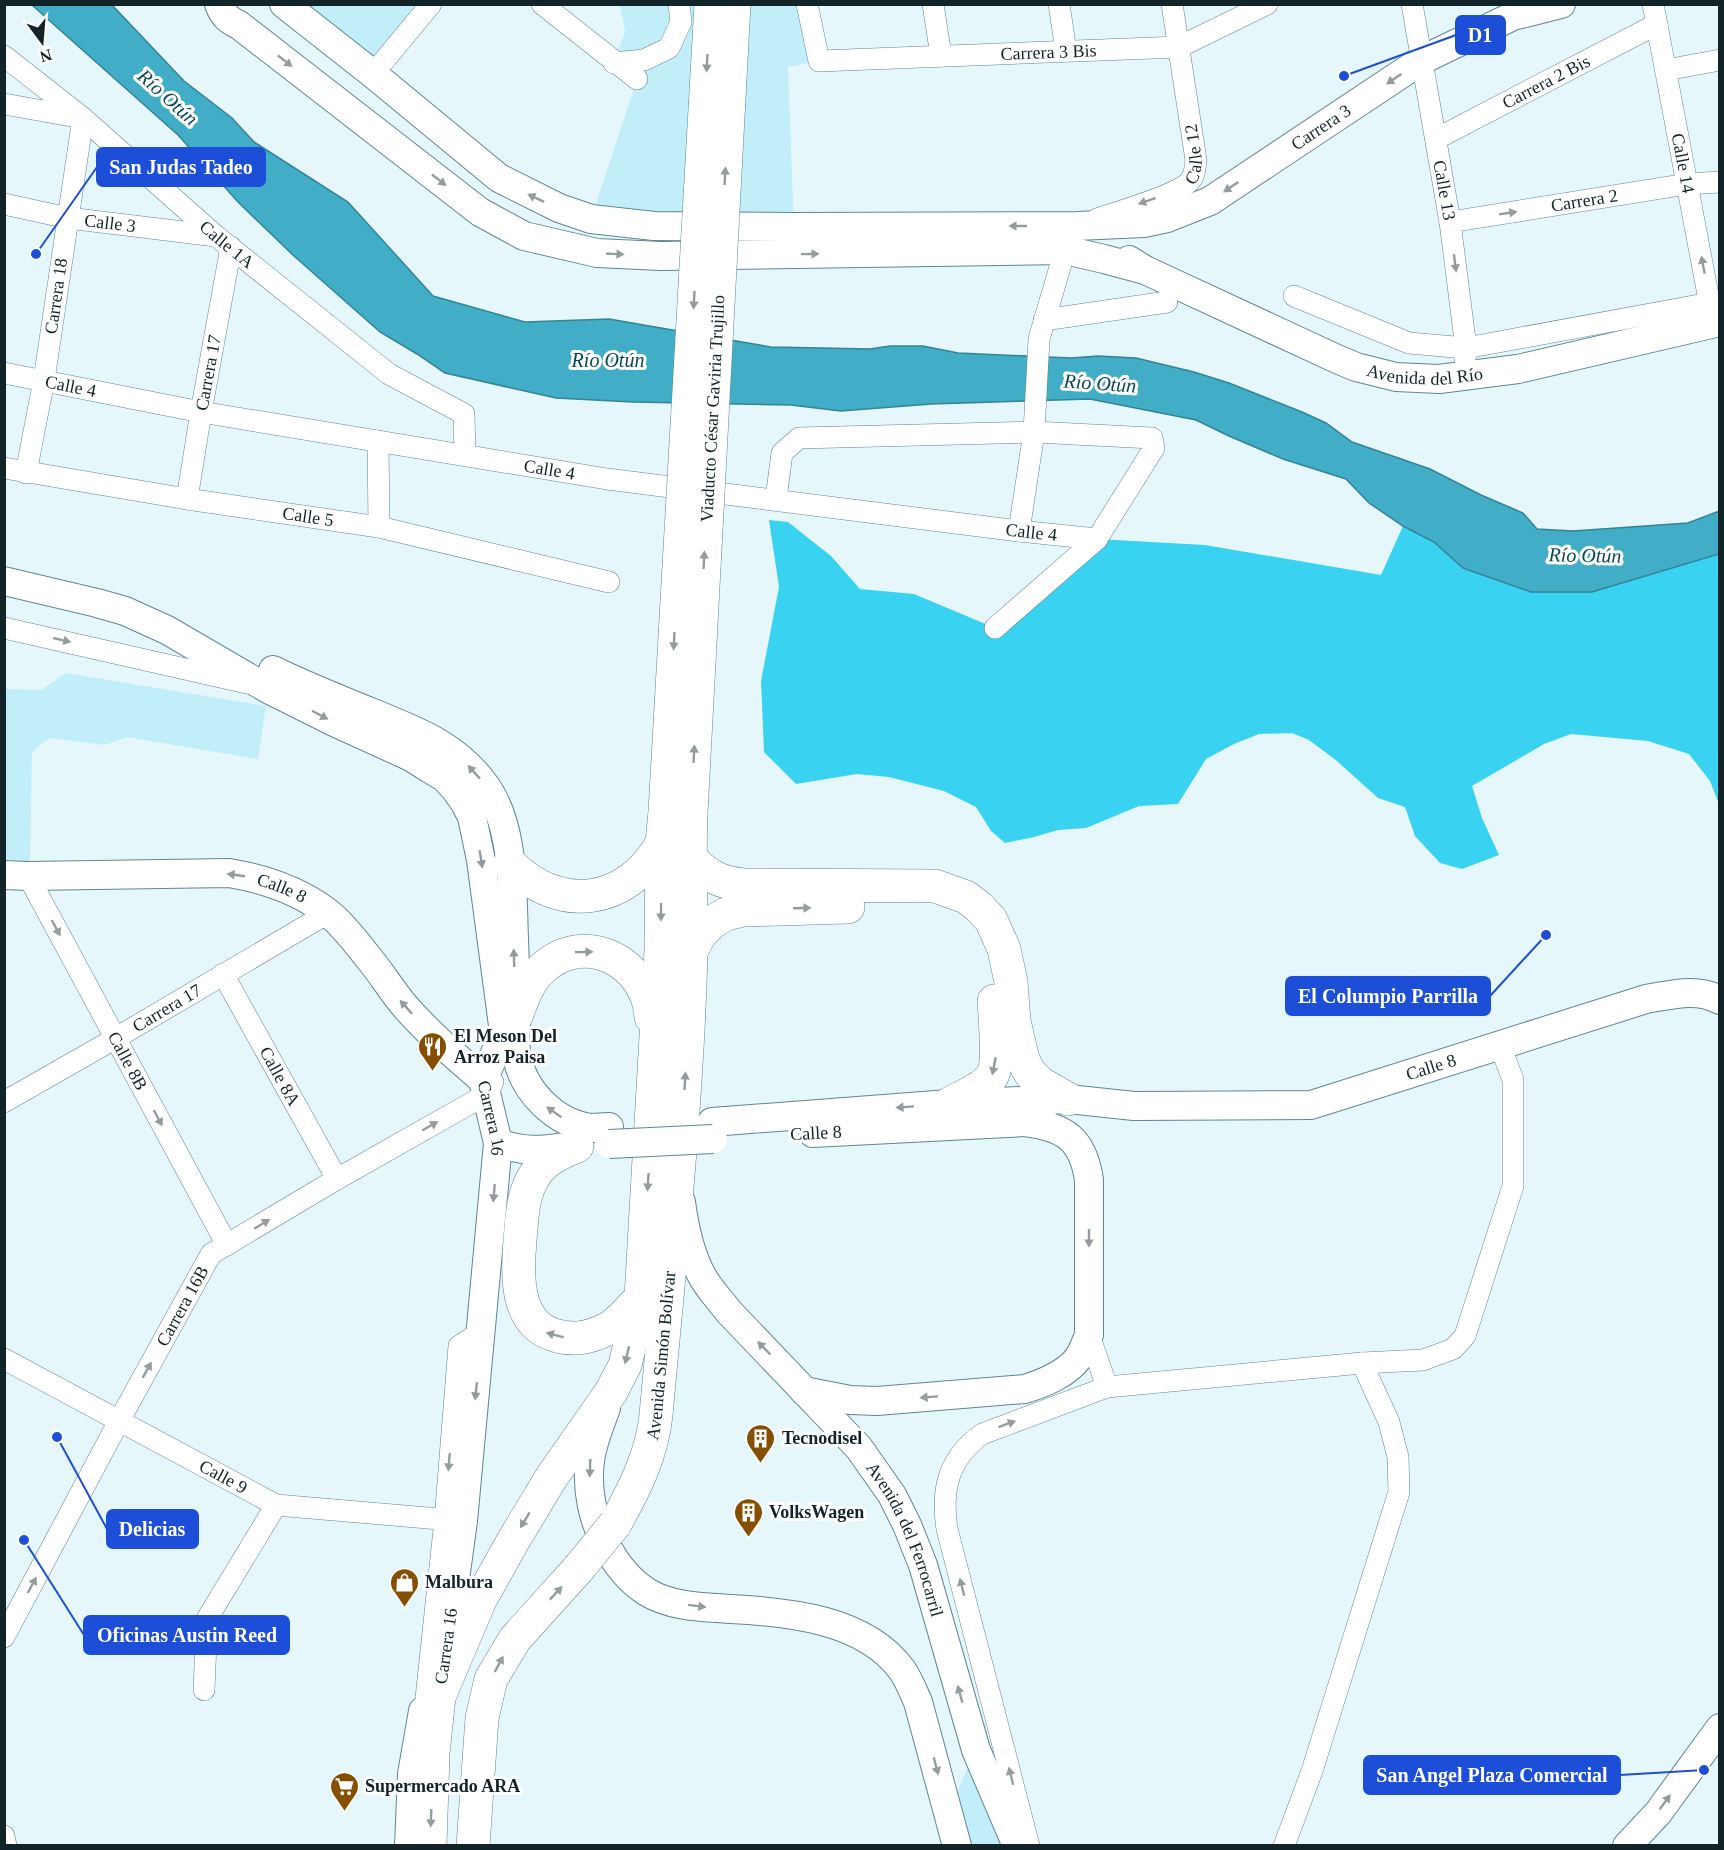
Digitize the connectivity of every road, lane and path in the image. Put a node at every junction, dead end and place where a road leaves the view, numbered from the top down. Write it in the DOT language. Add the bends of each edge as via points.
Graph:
graph roads {
  1 [pos="219,4"];
  2 [pos="273,4"];
  3 [pos="284,4"];
  4 [pos="431,4"];
  5 [pos="542,4"];
  6 [pos="679,4"];
  7 [pos="711,4"];
  8 [pos="734,4"];
  9 [pos="807,4"];
  10 [pos="933,4"];
  11 [pos="1059,4"];
  12 [pos="1172,4"];
  13 [pos="1267,4"];
  14 [pos="1412,4"];
  15 [pos="1561,4"];
  16 [pos="1655,14"];
  17 [pos="239,25"];
  18 [pos="1179,47"];
  19 [pos="1066,51"];
  20 [pos="4,56"];
  21 [pos="941,56"];
  22 [pos="1422,60"];
  23 [pos="1719,60"];
  24 [pos="1666,70"];
  25 [pos="373,74"];
  26 [pos="4,104"];
  27 [pos="83,118"];
  28 [pos="1436,140"];
  29 [pos="1719,182"];
  30 [pos="1687,184"];
  31 [pos="4,204"];
  32 [pos="68,218"];
  33 [pos="1450,222"];
  34 [pos="1071,238"];
  35 [pos="224,241"];
  36 [pos="1294,296"];
  37 [pos="1167,302"];
  38 [pos="1714,316"];
  39 [pos="1041,329"];
  40 [pos="1466,348"];
  41 [pos="4,373"];
  42 [pos="1464,376"];
  43 [pos="44,380"];
  44 [pos="201,412"];
  45 [pos="1034,432"];
  46 [pos="378,441"];
  47 [pos="465,455"];
  48 [pos="4,468"];
  49 [pos="26,473"];
  50 [pos="187,499"];
  51 [pos="776,499"];
  52 [pos="379,527"];
  53 [pos="1019,531"];
  54 [pos="1097,539"];
  55 [pos="4,565"];
  56 [pos="4,581"];
  57 [pos="609,582"];
  58 [pos="4,628"];
  59 [pos="995,628"];
  60 [pos="268,688"];
  61 [pos="677,831"];
  62 [pos="510,864"];
  63 [pos="16,875"];
  64 [pos="328,913"];
  65 [pos="691,952"];
  66 [pos="223,974"];
  67 [pos="1719,1000"];
  68 [pos="512,1030"];
  69 [pos="116,1038"];
  70 [pos="1500,1045"];
  71 [pos="447,1049"];
  72 [pos="654,1082"];
  73 [pos="485,1087"];
  74 [pos="7,1093"];
  75 [pos="1068,1099"];
  76 [pos="949,1104"];
  77 [pos="1134,1107"];
  78 [pos="1025,1122"];
  79 [pos="712,1130"];
  80 [pos="609,1136"];
  81 [pos="498,1143"];
  82 [pos="577,1146"];
  83 [pos="337,1179"];
  84 [pos="678,1182"];
  85 [pos="227,1245"];
  86 [pos="640,1298"];
  87 [pos="1089,1335"];
  88 [pos="4,1359"];
  89 [pos="1362,1363"];
  90 [pos="1107,1387"];
  91 [pos="804,1391"];
  92 [pos="611,1392"];
  93 [pos="119,1421"];
  94 [pos="276,1505"];
  95 [pos="454,1521"];
  96 [pos="4,1637"];
  97 [pos="204,1690"];
  98 [pos="432,1698"];
  99 [pos="1719,1728"];
  100 [pos="4,1836"];
  101 [pos="7,1845"];
  102 [pos="408,1845"];
  103 [pos="430,1845"];
  104 [pos="472,1845"];
  105 [pos="957,1845"];
  106 [pos="1017,1845"];
  107 [pos="1029,1845"];
  108 [pos="1284,1845"];
  109 [pos="1626,1845"];
  1 -- 17 [label="street" via="222,13"];
  2 -- 17 [label="street" via="268,17 259,23"];
  3 -- 25 [label="street"];
  4 -- 25 [label="street"];
  5 -- 6 [label="street" via="614,63 640,70 669,48 681,22"];
  7 -- 61 [label="main road, Viaducto César Gaviria Trujillo, one-way, bridge"];
  61 -- 8 [label="main road, Viaducto César Gaviria Trujillo, one-way, bridge"];
  9 -- 21 [label="street, Carrera 3 Bis" via="819,61"];
  10 -- 21 [label="street"];
  11 -- 19 [label="street"];
  12 -- 18 [label="street, Calle 12"];
  13 -- 18 [label="street, Carrera 3 Bis"];
  14 -- 22 [label="street, Calle 13"];
  15 -- 22 [label="street, Carrera 3" via="1513,16"];
  16 -- 24 [label="street, Calle 14"];
  16 -- 28 [label="street, Carrera 2 Bis"];
  17 -- 34 [label="street, one-way" via="480,212 524,237 597,253 661,256"];
  18 -- 19 [label="street, Carrera 3 Bis"];
  18 -- 34 [label="street, Calle 12, one-way" via="1196,160 1190,181 1178,191"];
  19 -- 21 [label="street, Carrera 3 Bis"];
  20 -- 27 [label="street, Calle 1A"];
  22 -- 28 [label="street, Calle 13"];
  22 -- 34 [label="street, Carrera 3, one-way" via="1210,201 1167,218"];
  23 -- 24 [label="street"];
  24 -- 30 [label="street, Calle 14"];
  34 -- 25 [label="street, one-way" via="654,226 591,219 499,178"];
  26 -- 27 [label="street"];
  27 -- 32 [label="street, Carrera 18"];
  27 -- 35 [label="street, Calle 1A"];
  28 -- 33 [label="street, Calle 13"];
  29 -- 30 [label="street, Carrera 2"];
  33 -- 30 [label="street, Carrera 2, one-way"];
  38 -- 30 [label="street, Calle 14, one-way"];
  31 -- 32 [label="street, Calle 3"];
  32 -- 35 [label="street, Calle 3"];
  32 -- 43 [label="street, Carrera 18"];
  33 -- 40 [label="street, Calle 13, one-way"];
  34 -- 39 [label="street"];
  34 -- 42 [label="street, Avenida del Río" via="1356,367 1396,377"];
  35 -- 44 [label="street, Carrera 17"];
  35 -- 47 [label="street, Calle 1A" via="389,374 464,414"];
  36 -- 40 [label="street" via="1409,343"];
  37 -- 39 [label="street"];
  38 -- 40 [label="street"];
  38 -- 42 [label="street, Avenida del Río" via="1518,369"];
  39 -- 45 [label="street"];
  40 -- 42 [label="street, Calle 13"];
  41 -- 43 [label="street, Calle 4"];
  43 -- 44 [label="street, Calle 4"];
  43 -- 49 [label="street, Carrera 18"];
  44 -- 46 [label="street, Calle 4"];
  44 -- 50 [label="street, Carrera 17"];
  45 -- 51 [label="street" via="799,438 782,453"];
  45 -- 53 [label="street"];
  45 -- 54 [label="street" via="1152,438 1154,448"];
  46 -- 47 [label="street, Calle 4"];
  46 -- 52 [label="street"];
  47 -- 51 [label="street, Calle 4" via="607,479"];
  48 -- 49 [label="street, Calle 5"];
  49 -- 50 [label="street, Calle 5"];
  50 -- 52 [label="street, Calle 5"];
  51 -- 53 [label="street, Calle 4"];
  52 -- 57 [label="street, Calle 5"];
  53 -- 54 [label="street, Calle 4"];
  54 -- 59 [label="street"];
  62 -- 55 [label="street, one-way" via="502,820 487,787 447,747 287,677 147,601"];
  56 -- 60 [label="street" via="145,619"];
  58 -- 60 [label="street, one-way"];
  60 -- 68 [label="street, one-way" via="411,757 445,778 465,803 481,860"];
  61 -- 62 [label="main road" via="630,881 600,894 567,896 550,892 521,876"];
  61 -- 65 [label="main road, Avenida Simón Bolívar"];
  61 -- 72 [label="main road, Avenida Simón Bolívar, one-way" via="661,950"];
  61 -- 75 [label="main road" via="700,868 728,883 935,886 966,897 990,920 1004,948 1023,1060 1040,1083"];
  68 -- 62 [label="street, one-way"];
  64 -- 63 [label="street, Calle 8, one-way" via="282,886 229,873"];
  63 -- 69 [label="street, Calle 8B, one-way"];
  64 -- 66 [label="street, Carrera 17"];
  71 -- 64 [label="street, Calle 8, one-way"];
  65 -- 76 [label="main road, one-way" via="711,923 744,910 930,905 959,914 972,925 986,953 993,994 996,1059 993,1075 981,1087"];
  84 -- 65 [label="main road, Avenida Simón Bolívar, one-way"];
  66 -- 69 [label="street, Carrera 17"];
  66 -- 83 [label="street, Calle 8A"];
  67 -- 70 [label="street, Calle 8" via="1690,991 1646,999"];
  68 -- 71 [label="street" via="478,1050"];
  68 -- 72 [label="main road, one-way" via="526,989 545,966 575,952 608,955 629,968 646,992 651,1012"];
  68 -- 73 [label="street, Carrera 16"];
  80 -- 68 [label="street, one-way" via="576,1124 538,1099 525,1080"];
  69 -- 74 [label="street, Carrera 17"];
  69 -- 85 [label="street, Calle 8B, one-way"];
  70 -- 77 [label="street, Calle 8" via="1311,1105"];
  70 -- 89 [label="street" via="1513,1080 1513,1186 1465,1336 1453,1349 1423,1360"];
  71 -- 73 [label="street, Calle 8"];
  72 -- 86 [label="main road, Avenida Simón Bolívar, one-way"];
  73 -- 81 [label="street, Carrera 16"];
  83 -- 73 [label="street, Carrera 16B, one-way"];
  75 -- 76 [label="street, Calle 8"];
  75 -- 77 [label="street, Calle 8"];
  76 -- 79 [label="street, Calle 8, one-way"];
  77 -- 78 [label="street, Calle 8"];
  78 -- 79 [label="street, Calle 8"];
  78 -- 87 [label="street, one-way" via="1047,1125 1064,1133 1086,1162"];
  79 -- 80 [label="street, Calle 8, bridge"];
  80 -- 82 [label="street, Calle 8"];
  81 -- 82 [label="street, Calle 8" via="533,1151"];
  81 -- 95 [label="street, Carrera 16, one-way" via="482,1332"];
  86 -- 82 [label="main road, one-way" via="609,1328 579,1339 543,1332 532,1322 521,1298 519,1248 524,1201 542,1166"];
  85 -- 83 [label="street, Carrera 16B, one-way"];
  91 -- 84 [label="street, Avenida del Ferrocarril, one-way" via="729,1312 700,1273 683,1216"];
  104 -- 84 [label="main road, Avenida Simón Bolívar, one-way, bridge" via="482,1718 491,1679 515,1639 615,1524 644,1465 656,1420"];
  93 -- 85 [label="street, Carrera 16B, one-way" via="212,1254"];
  86 -- 92 [label="main road, Avenida Simón Bolívar, one-way" via="625,1365"];
  87 -- 90 [label="street"];
  87 -- 91 [label="street, one-way" via="1079,1357 1065,1369 1045,1383 1025,1389 876,1401"];
  88 -- 93 [label="street, Calle 9"];
  89 -- 90 [label="street"];
  89 -- 108 [label="street" via="1389,1422 1398,1457 1399,1492 1312,1771"];
  107 -- 90 [label="street, one-way" via="947,1529 945,1491 956,1462 982,1434"];
  106 -- 91 [label="street, Avenida del Ferrocarril, one-way" via="976,1750 923,1565 907,1525 892,1495 859,1448"];
  92 -- 98 [label="main road, Avenida Simón Bolívar, one-way" via="513,1541"];
  92 -- 105 [label="street, one-way" via="589,1472 595,1519 614,1561 648,1593 667,1601 811,1617 853,1633 889,1656 906,1676 918,1702"];
  93 -- 94 [label="street, Calle 9"];
  96 -- 93 [label="street, Carrera 16B, one-way"];
  94 -- 95 [label="street, Calle 9"];
  94 -- 97 [label="street" via="207,1619"];
  95 -- 98 [label="street, Carrera 16"];
  98 -- 102 [label="street, Carrera 16" via="412,1774"];
  98 -- 103 [label="main road, Avenida Simón Bolívar, one-way"];
  109 -- 99 [label="street, one-way" via="1658,1813"];
  100 -- 101 [label="street"];
}
